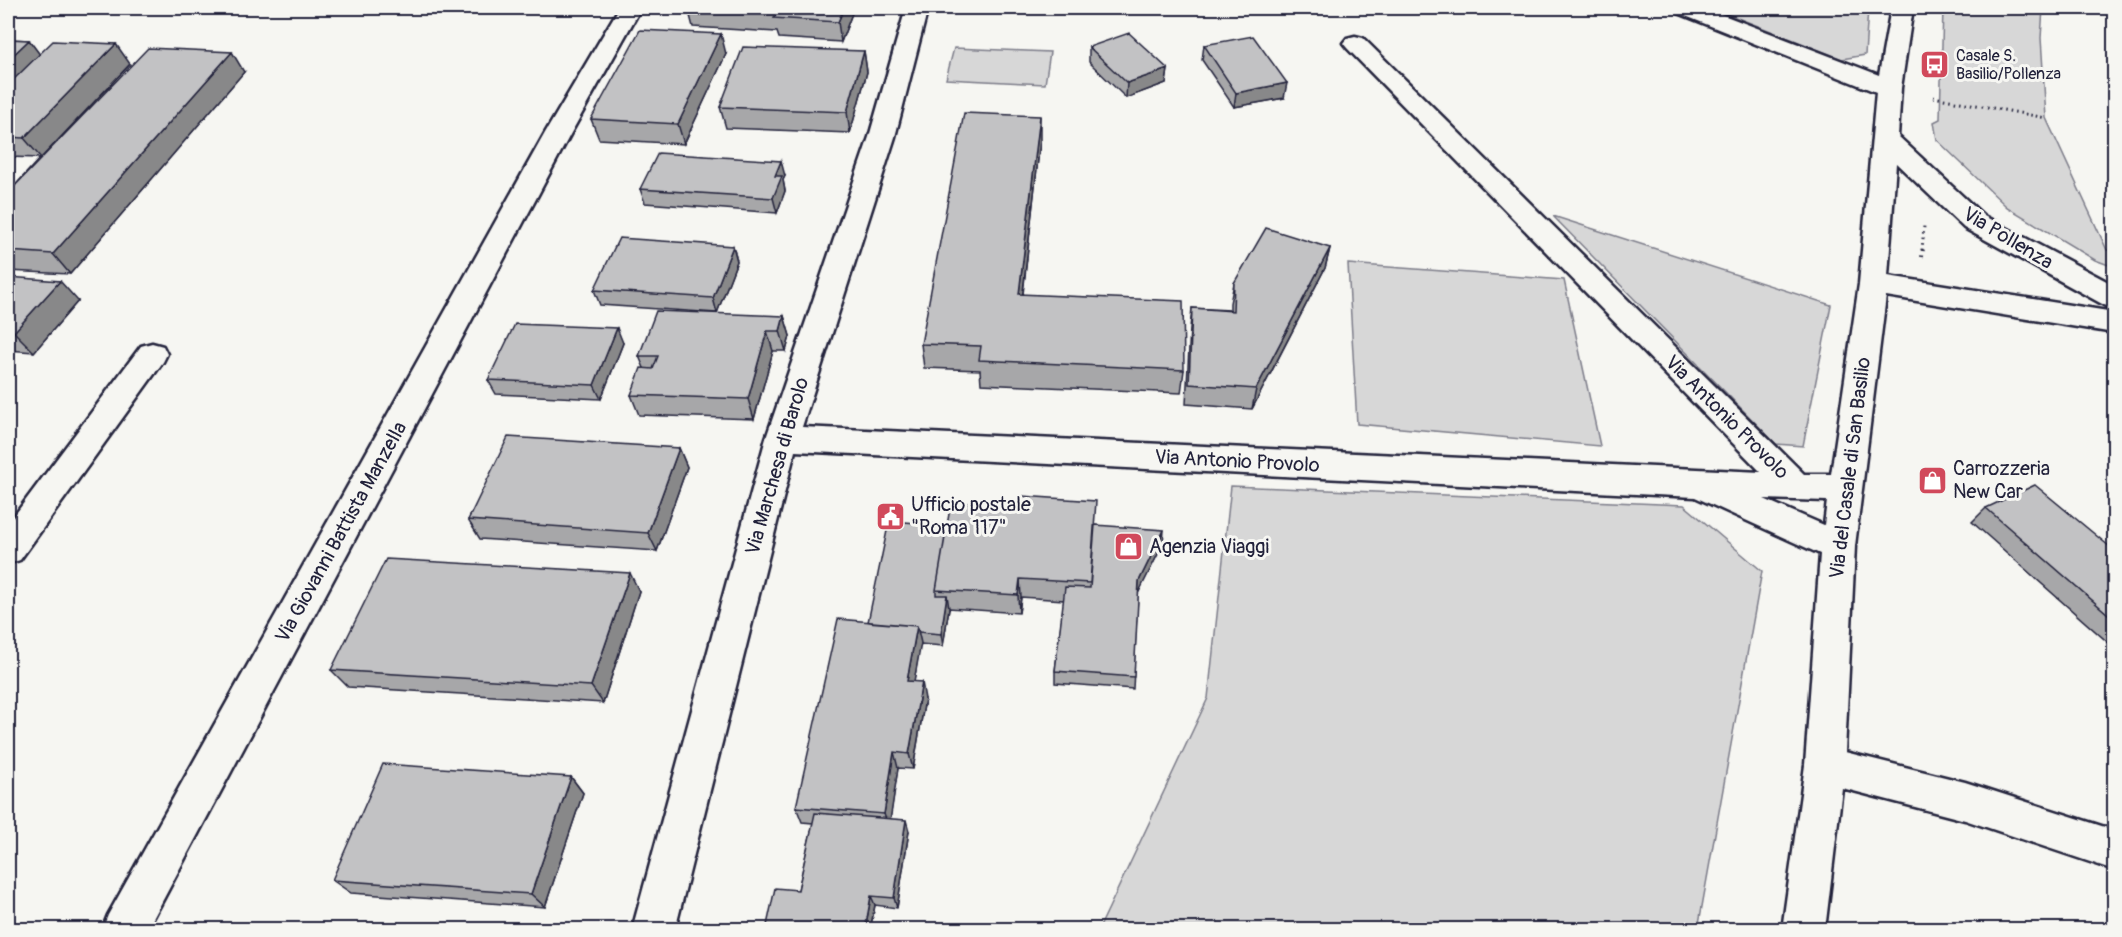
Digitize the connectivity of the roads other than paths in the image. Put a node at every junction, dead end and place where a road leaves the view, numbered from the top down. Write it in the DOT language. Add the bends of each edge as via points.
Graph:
graph roads {
  1 [pos="630,8"];
  2 [pos="917,8"];
  3 [pos="1686,8"];
  4 [pos="1902,8"];
  5 [pos="1355,43"];
  6 [pos="1889,88"];
  7 [pos="1886,139"];
  8 [pos="1874,284"];
  9 [pos="2115,298"];
  10 [pos="2115,323"];
  11 [pos="152,354"];
  12 [pos="783,438"];
  13 [pos="1692,484"];
  14 [pos="1794,485"];
  15 [pos="1846,488"];
  16 [pos="1838,546"];
  17 [pos="8,550"];
  18 [pos="1825,765"];
  19 [pos="2115,850"];
  20 [pos="123,930"];
  21 [pos="653,930"];
  22 [pos="1803,930"];
  1 -- 20 [label="street, Via Giovanni Battista Manzella"];
  2 -- 12 [label="street, Via Marchesa di Barolo" via="882,137"];
  3 -- 6 [label="street"];
  4 -- 6 [label="street, Via del Casale di San Basilio"];
  5 -- 14 [label="street, Via Antonio Provolo"];
  6 -- 7 [label="street, Via del Casale di San Basilio"];
  7 -- 8 [label="street, Via del Casale di San Basilio"];
  7 -- 9 [label="street, Via Pollenza" via="1974,222"];
  8 -- 10 [label="street"];
  8 -- 15 [label="street, Via del Casale di San Basilio"];
  11 -- 17 [label="street"];
  12 -- 13 [label="street, Via Antonio Provolo"];
  12 -- 21 [label="street, Via Marchesa di Barolo"];
  13 -- 14 [label="street, Via Antonio Provolo"];
  13 -- 16 [label="street, Via Antonio Provolo"];
  14 -- 15 [label="street, Via Antonio Provolo"];
  15 -- 16 [label="street, Via del Casale di San Basilio"];
  16 -- 18 [label="street, Via del Casale di San Basilio"];
  18 -- 19 [label="street" via="1965,801"];
  18 -- 22 [label="street, Via del Casale di San Basilio"];
}
